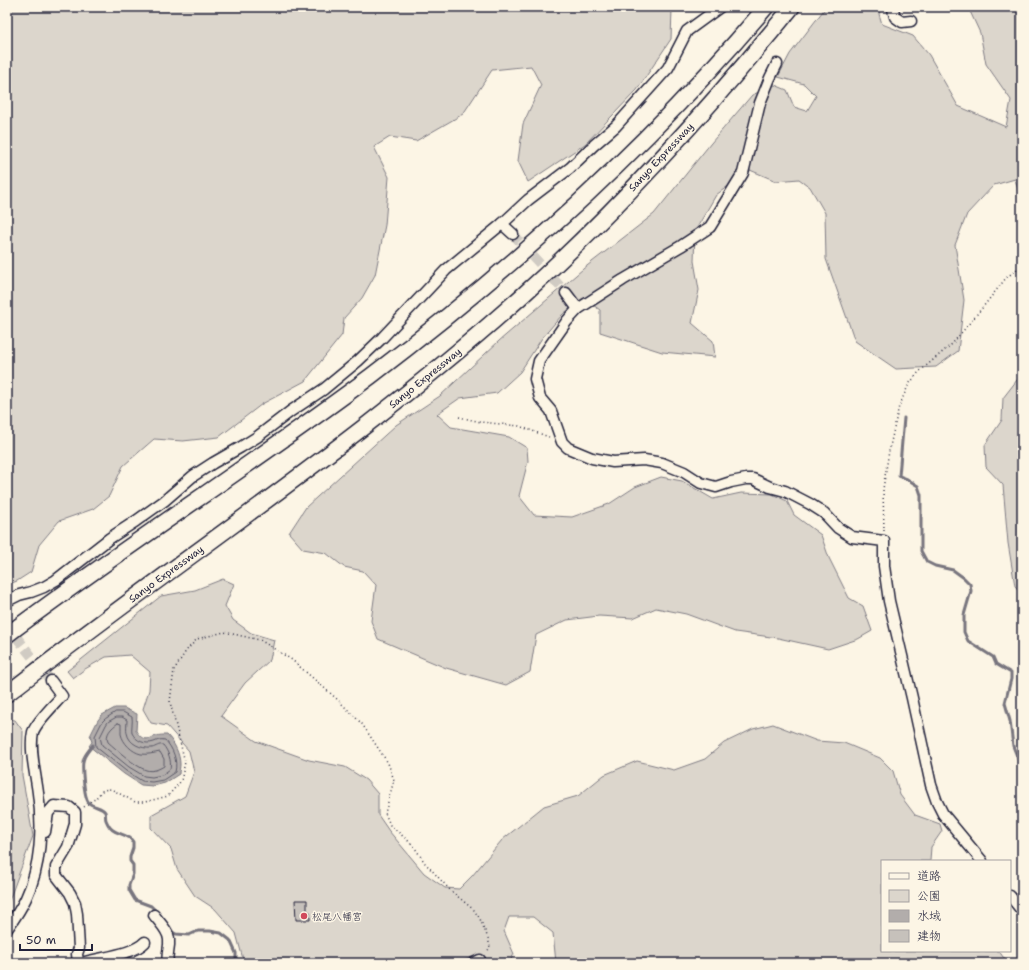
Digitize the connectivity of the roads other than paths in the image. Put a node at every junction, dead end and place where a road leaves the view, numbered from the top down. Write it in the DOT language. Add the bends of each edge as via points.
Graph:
graph roads {
  1 [pos="720,7"];
  2 [pos="766,7"];
  3 [pos="792,7"];
  4 [pos="894,7"];
  5 [pos="911,21"];
  6 [pos="777,64"];
  7 [pos="502,224"];
  8 [pos="513,234"];
  9 [pos="566,293"];
  10 [pos="578,309"];
  11 [pos="7,601"];
  12 [pos="7,635"];
  13 [pos="51,681"];
  14 [pos="7,694"];
  15 [pos="39,851"];
  16 [pos="981,860"];
  17 [pos="1011,897"];
  18 [pos="1022,911"];
  19 [pos="154,915"];
  20 [pos="7,929"];
  21 [pos="146,942"];
  22 [pos="78,963"];
  23 [pos="82,963"];
  24 [pos="168,963"];
  1 -- 7 [label="street" via="687,31 668,68 616,126"];
  2 -- 12 [label="highway" via="742,36 626,158 564,217 441,322 304,424"];
  3 -- 14 [label="highway, Sanyo Expressway" via="703,113 644,176 523,295 460,350 332,452"];
  4 -- 5 [label="street" via="895,17 902,22"];
  6 -- 10 [label="street" via="760,103 743,173 710,227"];
  7 -- 8 [label="street"];
  7 -- 11 [label="street" via="446,270 382,338 324,389 257,437 193,476 164,501 110,538 56,580"];
  9 -- 10 [label="street"];
  10 -- 16 [label="street" via="567,320 539,361 535,379 540,398 551,411 562,442 568,448 592,458 613,462 644,460 662,463 684,472 701,484 716,487 753,479 810,504 852,537 884,541 884,566 889,601 931,785 943,814"];
  13 -- 15 [label="street" via="62,696 38,723 32,750 39,800"];
  15 -- 20 [label="street" via="26,897"];
  15 -- 22 [label="street" via="44,841 48,813 54,806 69,807 75,812 75,824 68,847 56,867 56,875 75,903"];
  17 -- 18 [label="street"];
  19 -- 24 [label="street" via="169,939"];
  21 -- 23 [label="street" via="134,950"];
}
